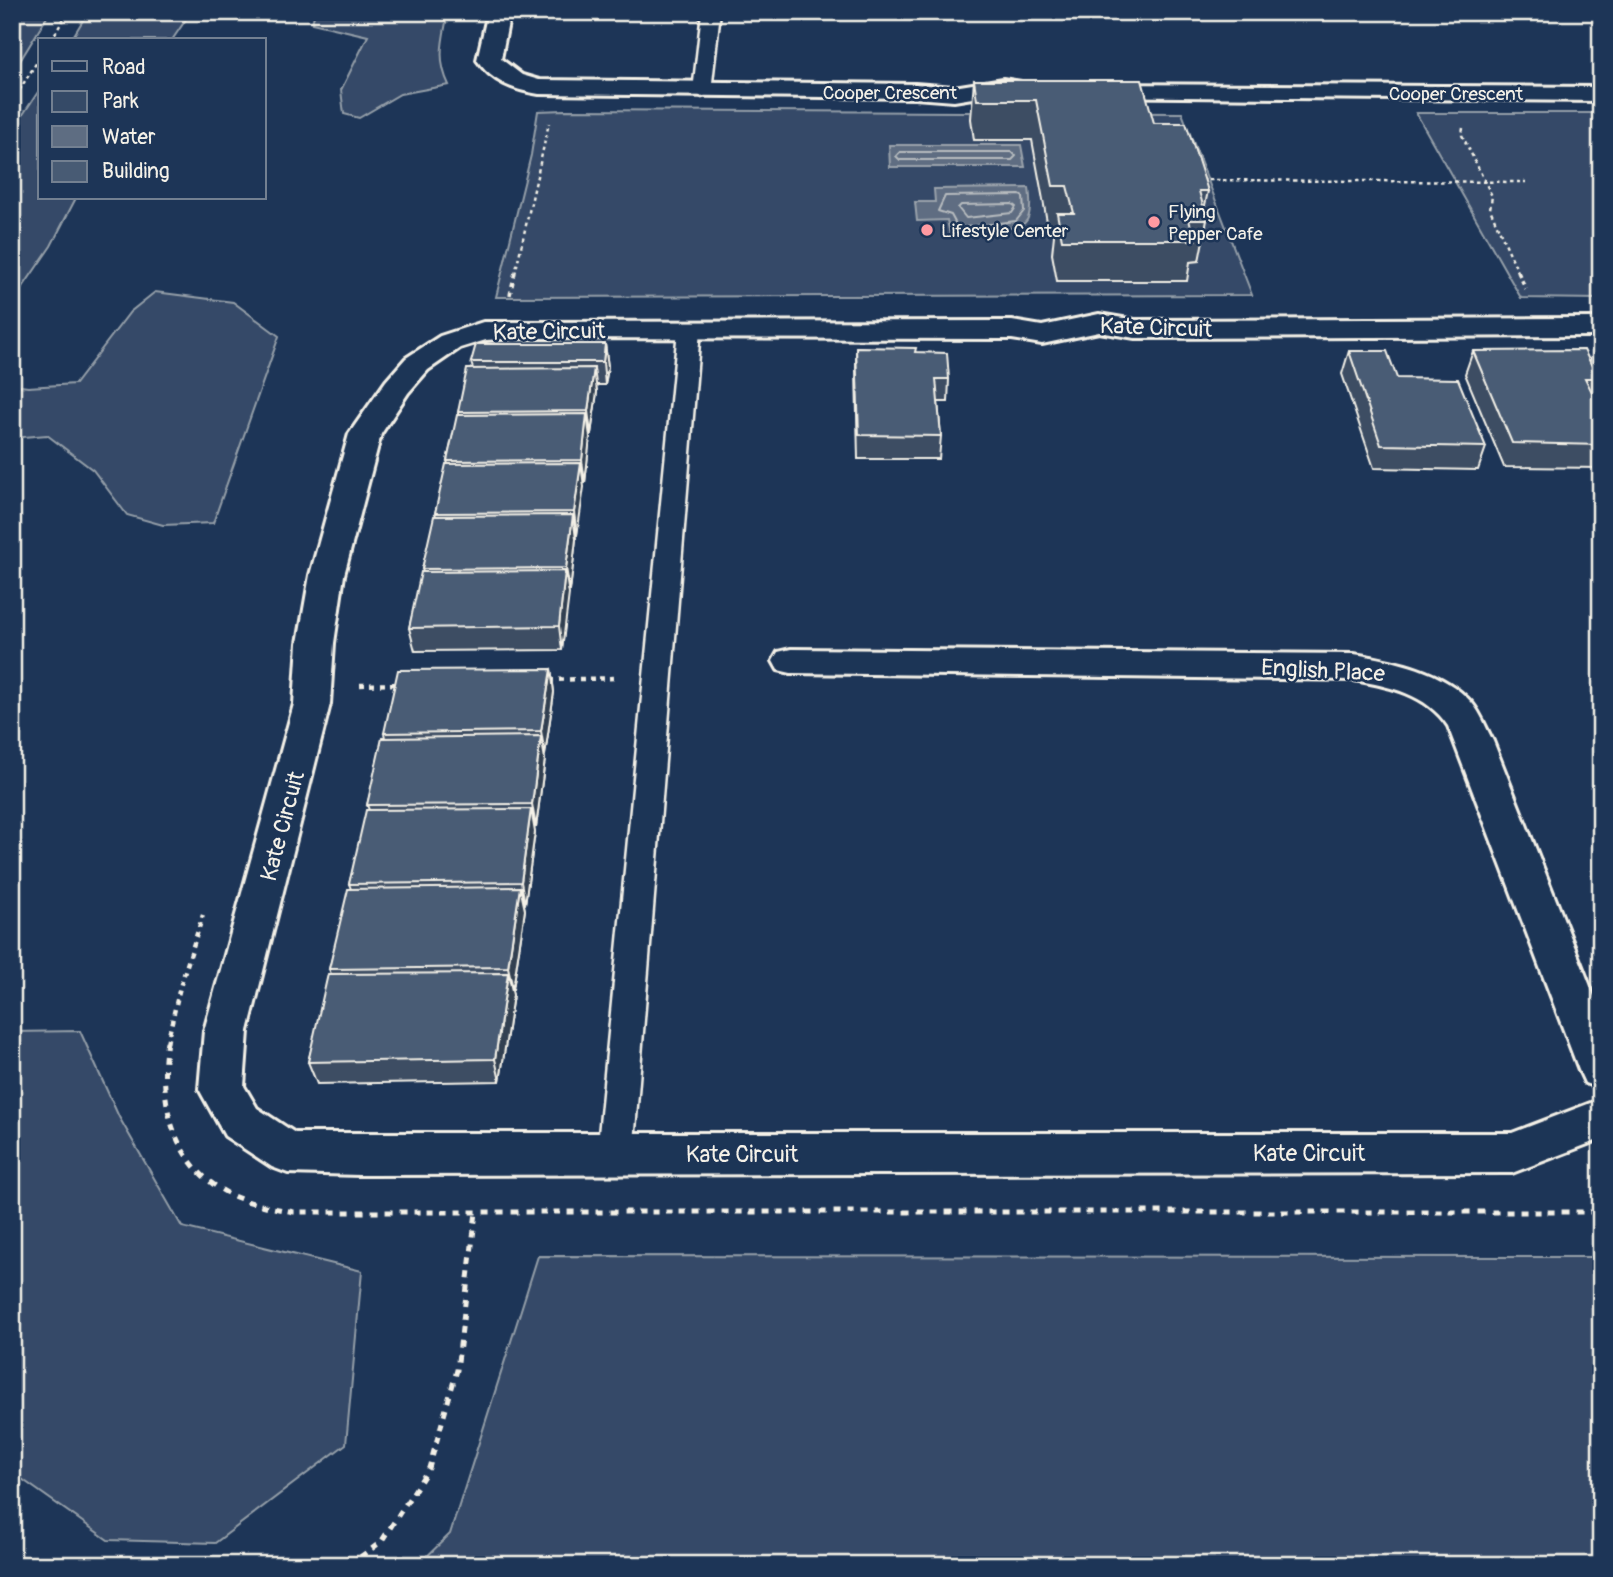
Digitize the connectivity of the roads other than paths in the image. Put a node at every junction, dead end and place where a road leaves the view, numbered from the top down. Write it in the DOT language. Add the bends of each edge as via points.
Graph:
graph roads {
  1 [pos="499,12"];
  2 [pos="711,12"];
  3 [pos="702,91"];
  4 [pos="1046,91"];
  5 [pos="1073,91"];
  6 [pos="1601,94"];
  7 [pos="1601,327"];
  8 [pos="689,330"];
  9 [pos="791,661"];
  10 [pos="1601,1070"];
  11 [pos="1601,1119"];
  12 [pos="615,1155"];
  1 -- 3 [label="street, Cooper Crescent" via="489,60 502,75 523,86"];
  2 -- 3 [label="lane"];
  3 -- 4 [label="street, Cooper Crescent" via="954,94 1003,86"];
  5 -- 6 [label="street, Cooper Crescent"];
  7 -- 8 [label="street, Kate Circuit" via="1149,329 1099,323 1042,335 1012,330"];
  8 -- 12 [label="lane"];
  8 -- 12 [label="street, Kate Circuit" via="483,331 450,342 417,364 365,434 327,575 316,643 313,704 226,1031 220,1088 241,1122 288,1153"];
  9 -- 10 [label="street, English Place" via="1354,667 1396,674 1427,688 1458,712 1474,741"];
  11 -- 12 [label="street, Kate Circuit" via="1512,1153"];
}
